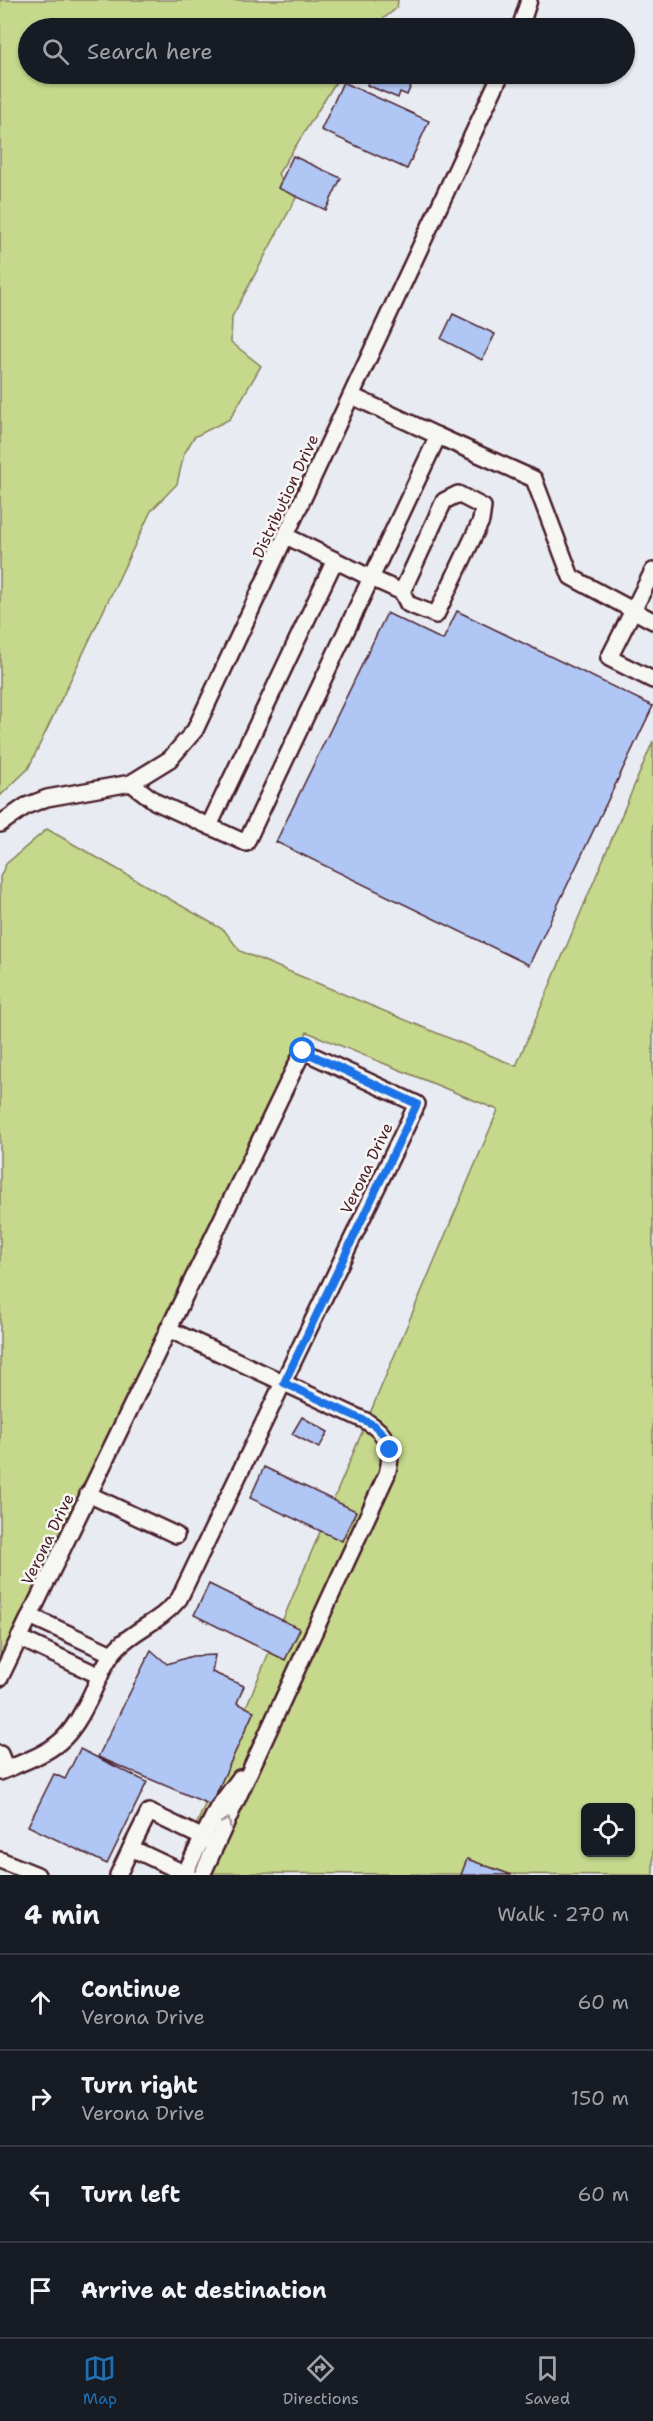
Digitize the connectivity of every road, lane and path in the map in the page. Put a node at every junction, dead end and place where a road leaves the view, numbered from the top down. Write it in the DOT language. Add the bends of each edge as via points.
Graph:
graph roads {
  1 [pos="529,0"];
  2 [pos="523,18"];
  3 [pos="496,84"];
  4 [pos="352,396"];
  5 [pos="438,436"];
  6 [pos="286,536"];
  7 [pos="335,560"];
  8 [pos="653,570"];
  9 [pos="371,578"];
  10 [pos="402,592"];
  11 [pos="633,611"];
  12 [pos="653,621"];
  13 [pos="653,680"];
  14 [pos="131,783"];
  15 [pos="0,824"];
  16 [pos="209,826"];
  17 [pos="168,1329"];
  18 [pos="284,1383"];
  19 [pos="88,1494"];
  20 [pos="176,1535"];
  21 [pos="30,1616"];
  22 [pos="20,1638"];
  23 [pos="112,1654"];
  24 [pos="100,1676"];
  25 [pos="0,1678"];
  26 [pos="0,1754"];
  27 [pos="3,1771"];
  28 [pos="209,1841"];
  29 [pos="131,1848"];
  30 [pos="0,1860"];
  31 [pos="36,1875"];
  32 [pos="118,1875"];
  33 [pos="186,1875"];
  34 [pos="202,1875"];
  1 -- 2 [label="street"];
  3 -- 4 [label="street, Distribution Drive"];
  4 -- 5 [label="street"];
  4 -- 6 [label="street, Distribution Drive"];
  5 -- 9 [label="street"];
  5 -- 11 [label="street" via="534,479 571,577"];
  6 -- 7 [label="street"];
  6 -- 14 [label="street, Distribution Drive" via="195,730 170,759"];
  7 -- 9 [label="street"];
  7 -- 16 [label="street"];
  8 -- 11 [label="street"];
  9 -- 10 [label="street"];
  9 -- 16 [label="street" via="246,843"];
  10 -- 10 [label="street" via="444,501 458,494 483,507 482,521 436,615 408,604"];
  11 -- 12 [label="street"];
  11 -- 13 [label="street" via="609,658"];
  14 -- 15 [label="street, Distribution Drive" via="47,798 26,806"];
  14 -- 16 [label="street" via="156,802"];
  17 -- 18 [label="street"];
  17 -- 18 [label="street, Verona Drive" via="303,1051 417,1104"];
  17 -- 19 [label="street, Verona Drive"];
  18 -- 23 [label="street, Verona Drive" via="179,1599 168,1612 128,1638"];
  18 -- 28 [label="street" via="374,1425 384,1435 390,1458 382,1484 255,1755 217,1809"];
  19 -- 20 [label="street"];
  19 -- 21 [label="street, Verona Drive"];
  21 -- 22 [label="street, Verona Drive"];
  21 -- 23 [label="street"];
  22 -- 24 [label="street"];
  22 -- 25 [label="street, Verona Drive"];
  23 -- 24 [label="street, Verona Drive"];
  24 -- 27 [label="street, Verona Drive" via="79,1720 60,1744"];
  26 -- 27 [label="street, Verona Drive"];
  28 -- 29 [label="street" via="149,1812"];
  28 -- 33 [label="street"];
  28 -- 34 [label="street"];
  29 -- 32 [label="street"];
  29 -- 33 [label="street"];
  30 -- 31 [label="street"];
}
